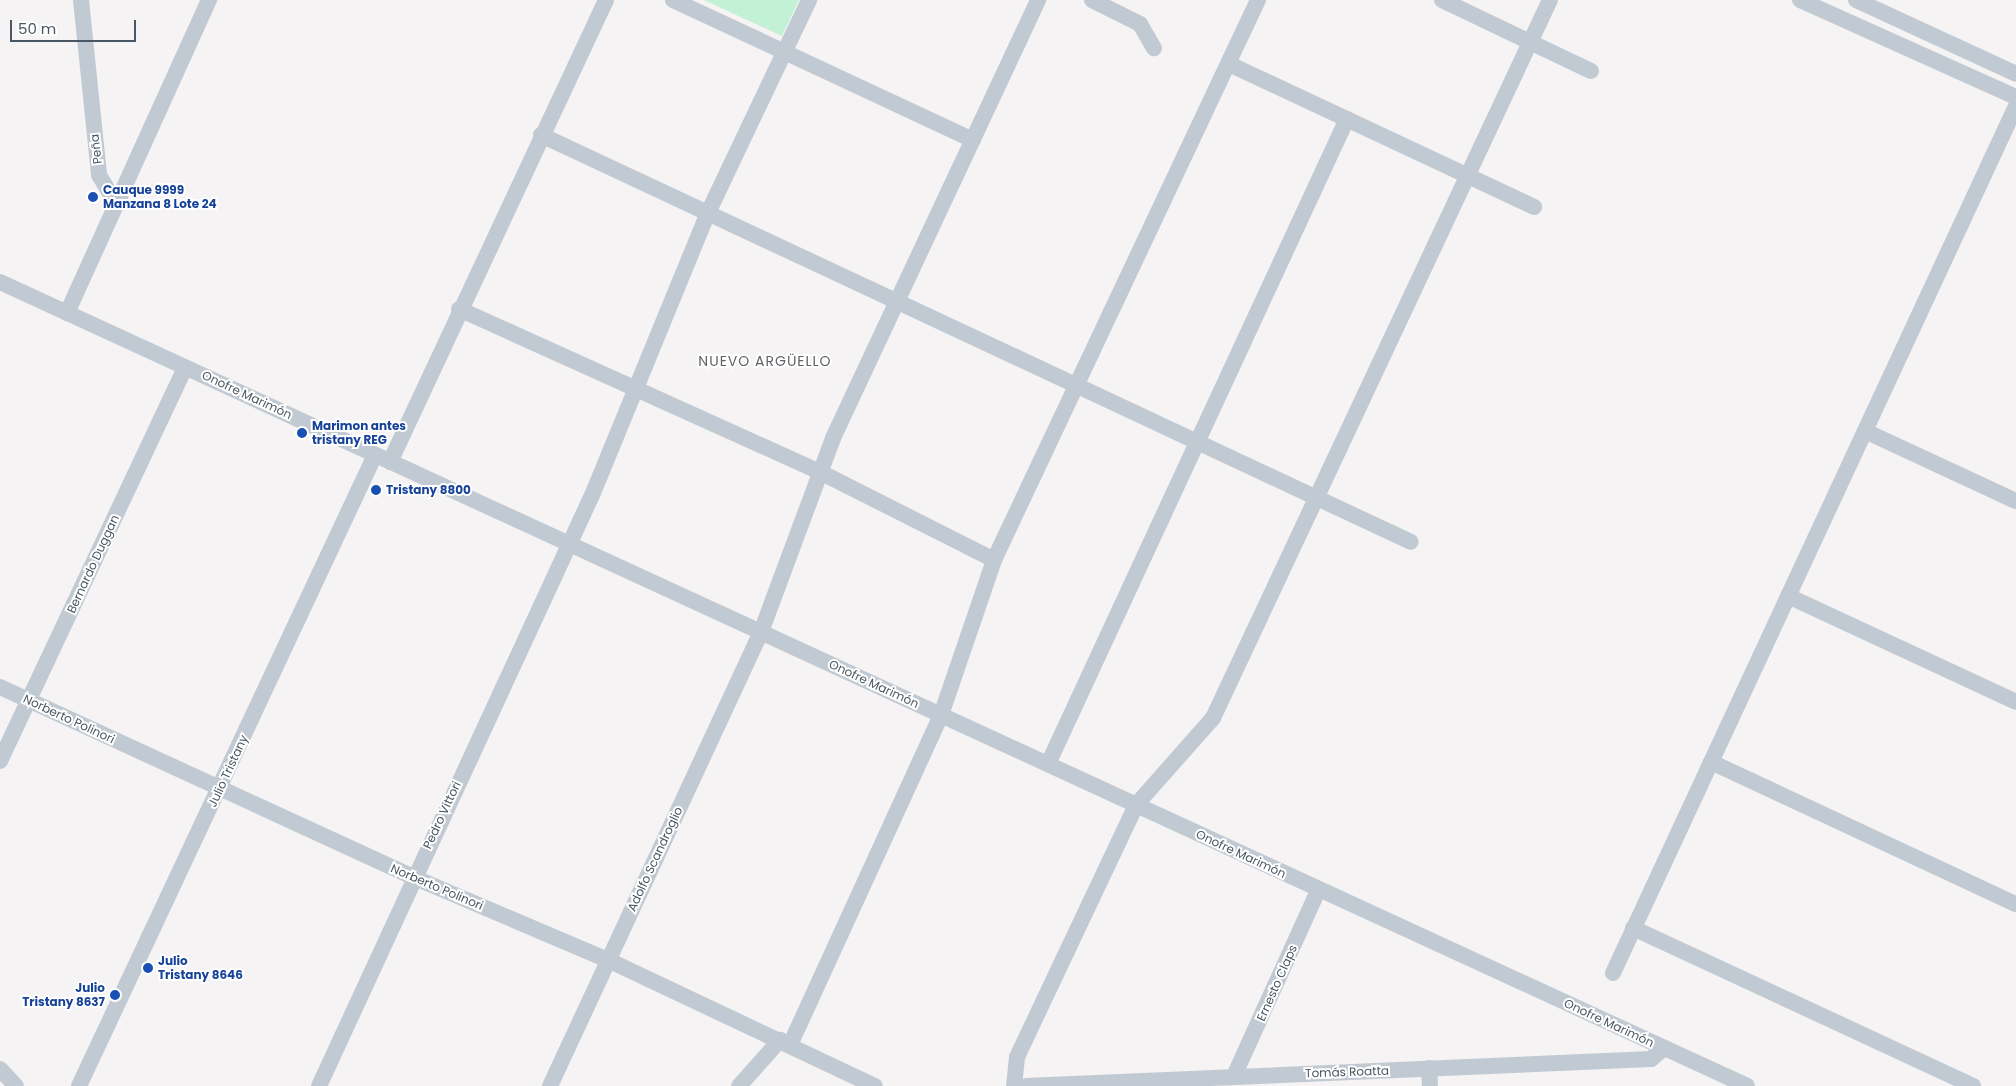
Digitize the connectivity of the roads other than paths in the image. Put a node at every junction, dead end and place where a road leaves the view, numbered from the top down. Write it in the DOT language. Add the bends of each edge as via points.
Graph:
graph roads {
  1 [pos="81,0"];
  2 [pos="210,0"];
  3 [pos="606,0"];
  4 [pos="673,0"];
  5 [pos="809,0"];
  6 [pos="1038,0"];
  7 [pos="1092,0"];
  8 [pos="1258,0"];
  9 [pos="1442,0"];
  10 [pos="1550,0"];
  11 [pos="1800,0"];
  12 [pos="1856,0"];
  13 [pos="1529,43"];
  14 [pos="1154,48"];
  15 [pos="785,52"];
  16 [pos="1229,64"];
  17 [pos="1591,71"];
  18 [pos="2016,74"];
  19 [pos="2016,97"];
  20 [pos="2016,106"];
  21 [pos="1347,119"];
  22 [pos="541,136"];
  23 [pos="973,140"];
  24 [pos="1469,176"];
  25 [pos="116,203"];
  26 [pos="1534,207"];
  27 [pos="707,214"];
  28 [pos="0,282"];
  29 [pos="897,303"];
  30 [pos="460,309"];
  31 [pos="67,313"];
  32 [pos="185,367"];
  33 [pos="1075,386"];
  34 [pos="635,390"];
  35 [pos="1865,431"];
  36 [pos="1198,444"];
  37 [pos="382,458"];
  38 [pos="820,472"];
  39 [pos="1317,498"];
  40 [pos="2016,501"];
  41 [pos="1411,542"];
  42 [pos="570,545"];
  43 [pos="994,560"];
  44 [pos="1788,596"];
  45 [pos="761,632"];
  46 [pos="0,687"];
  47 [pos="29,700"];
  48 [pos="2016,702"];
  49 [pos="941,715"];
  50 [pos="0,761"];
  51 [pos="1711,762"];
  52 [pos="1048,764"];
  53 [pos="220,790"];
  54 [pos="1136,805"];
  55 [pos="413,876"];
  56 [pos="1319,889"];
  57 [pos="2016,904"];
  58 [pos="1633,928"];
  59 [pos="608,960"];
  60 [pos="1613,973"];
  61 [pos="785,1042"];
  62 [pos="1664,1048"];
  63 [pos="1429,1068"];
  64 [pos="0,1069"];
  65 [pos="1234,1076"];
  66 [pos="1075,1085"];
  67 [pos="16,1086"];
  68 [pos="79,1086"];
  69 [pos="319,1086"];
  70 [pos="550,1086"];
  71 [pos="739,1086"];
  72 [pos="875,1086"];
  73 [pos="1014,1086"];
  74 [pos="1026,1086"];
  75 [pos="1430,1086"];
  76 [pos="1747,1086"];
  77 [pos="1973,1086"];
  1 -- 25 [label="street, Peña" via="99,175"];
  2 -- 25 [label="street"];
  3 -- 22 [label="street, Julio Tristany"];
  4 -- 15 [label="street"];
  5 -- 15 [label="street, Pedro Vittori"];
  6 -- 23 [label="street, Adolfo Scandroglio"];
  7 -- 14 [label="street" via="1140,24"];
  8 -- 16 [label="street"];
  9 -- 13 [label="street"];
  10 -- 13 [label="street"];
  11 -- 19 [label="street"];
  12 -- 18 [label="street"];
  13 -- 17 [label="street"];
  13 -- 24 [label="street"];
  15 -- 23 [label="street"];
  15 -- 27 [label="street, Pedro Vittori"];
  16 -- 21 [label="street"];
  16 -- 33 [label="street"];
  20 -- 35 [label="street"];
  21 -- 24 [label="street"];
  21 -- 36 [label="street"];
  22 -- 27 [label="street"];
  22 -- 30 [label="street, Julio Tristany"];
  23 -- 29 [label="street, Adolfo Scandroglio"];
  24 -- 26 [label="street"];
  24 -- 39 [label="street"];
  25 -- 31 [label="street"];
  27 -- 29 [label="street"];
  27 -- 34 [label="street, Pedro Vittori"];
  28 -- 31 [label="street, Onofre Marimón"];
  29 -- 33 [label="street"];
  29 -- 38 [label="street, Adolfo Scandroglio"];
  30 -- 34 [label="street"];
  30 -- 37 [label="street, Julio Tristany"];
  31 -- 32 [label="street, Onofre Marimón"];
  32 -- 37 [label="street, Onofre Marimón"];
  32 -- 47 [label="street, Bernardo Duggan"];
  33 -- 36 [label="street"];
  33 -- 43 [label="street"];
  34 -- 38 [label="street"];
  34 -- 42 [label="street, Pedro Vittori"];
  35 -- 40 [label="street"];
  35 -- 44 [label="street"];
  36 -- 39 [label="street"];
  36 -- 52 [label="street"];
  37 -- 42 [label="street, Onofre Marimón"];
  37 -- 53 [label="street, Julio Tristany"];
  38 -- 43 [label="street"];
  38 -- 45 [label="street, Adolfo Scandroglio"];
  39 -- 41 [label="street"];
  39 -- 54 [label="street" via="1213,718"];
  42 -- 45 [label="street, Onofre Marimón"];
  42 -- 55 [label="street, Pedro Vittori"];
  43 -- 49 [label="street"];
  44 -- 48 [label="street"];
  44 -- 51 [label="street"];
  45 -- 49 [label="street, Onofre Marimón"];
  45 -- 59 [label="street, Adolfo Scandroglio"];
  46 -- 47 [label="street, Norberto Polinori"];
  47 -- 50 [label="street, Bernardo Duggan"];
  47 -- 53 [label="street, Norberto Polinori"];
  49 -- 52 [label="street, Onofre Marimón"];
  49 -- 61 [label="street"];
  51 -- 57 [label="street"];
  51 -- 58 [label="street"];
  52 -- 54 [label="street, Onofre Marimón"];
  53 -- 55 [label="street, Norberto Polinori"];
  53 -- 68 [label="street, Julio Tristany"];
  54 -- 56 [label="street, Onofre Marimón"];
  54 -- 73 [label="street" via="1017,1057"];
  55 -- 59 [label="street, Norberto Polinori"];
  55 -- 69 [label="street, Pedro Vittori"];
  56 -- 62 [label="street, Onofre Marimón"];
  56 -- 65 [label="street, Ernesto Claps"];
  58 -- 60 [label="street"];
  58 -- 77 [label="street"];
  59 -- 61 [label="street, Norberto Polinori"];
  59 -- 70 [label="street, Adolfo Scandroglio"];
  61 -- 71 [label="street"];
  61 -- 72 [label="street, Norberto Polinori"];
  62 -- 63 [label="street, Tomás Roatta" via="1651,1060"];
  62 -- 76 [label="street, Onofre Marimón"];
  63 -- 65 [label="street, Tomás Roatta"];
  63 -- 75 [label="street"];
  64 -- 67 [label="street"];
  65 -- 66 [label="street, Tomás Roatta"];
  66 -- 74 [label="street, Tomás Roatta"];
}
